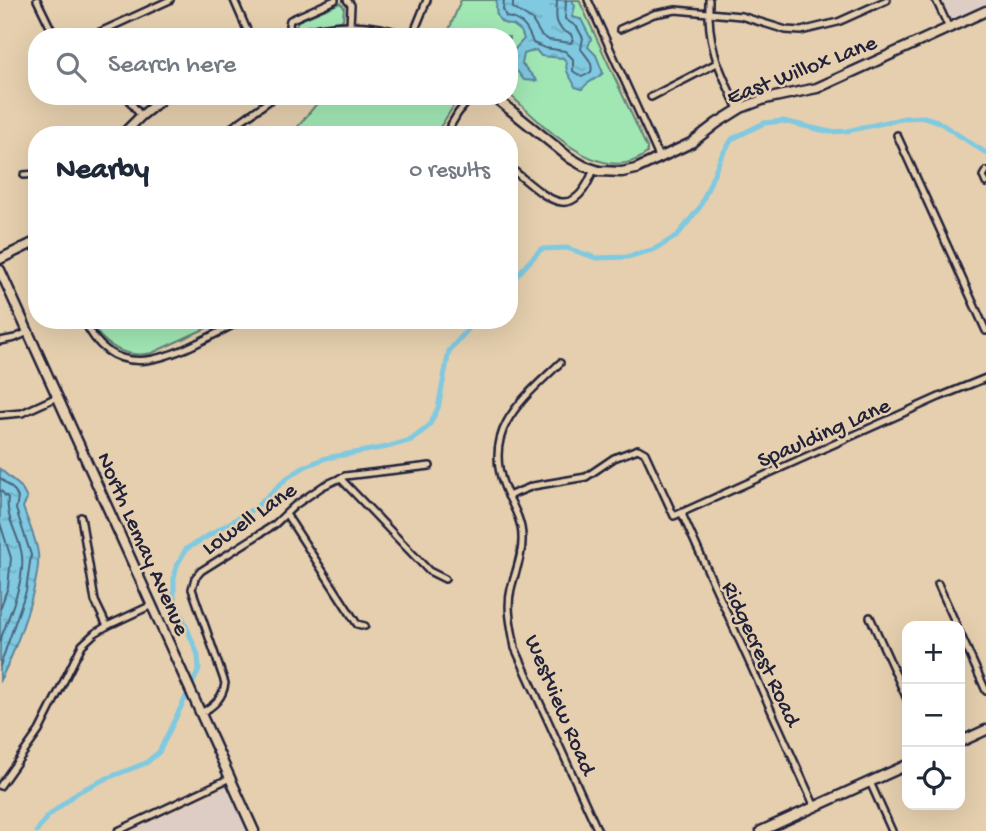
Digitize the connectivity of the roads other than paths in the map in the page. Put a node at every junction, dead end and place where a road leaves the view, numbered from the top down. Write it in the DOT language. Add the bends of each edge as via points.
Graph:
graph roads {
  1 [pos="37,0"];
  2 [pos="170,0"];
  3 [pos="234,0"];
  4 [pos="335,0"];
  5 [pos="347,0"];
  6 [pos="427,0"];
  7 [pos="588,0"];
  8 [pos="709,0"];
  9 [pos="887,0"];
  10 [pos="936,0"];
  11 [pos="986,11"];
  12 [pos="709,13"];
  13 [pos="350,26"];
  14 [pos="51,28"];
  15 [pos="109,28"];
  16 [pos="246,28"];
  17 [pos="290,28"];
  18 [pos="329,28"];
  19 [pos="369,28"];
  20 [pos="413,28"];
  21 [pos="948,28"];
  22 [pos="620,29"];
  23 [pos="717,63"];
  24 [pos="651,97"];
  25 [pos="133,105"];
  26 [pos="155,105"];
  27 [pos="263,105"];
  28 [pos="465,105"];
  29 [pos="504,105"];
  30 [pos="738,109"];
  31 [pos="141,116"];
  32 [pos="131,126"];
  33 [pos="234,126"];
  34 [pos="450,126"];
  35 [pos="897,135"];
  36 [pos="660,159"];
  37 [pos="594,169"];
  38 [pos="986,172"];
  39 [pos="518,173"];
  40 [pos="24,175"];
  41 [pos="28,175"];
  42 [pos="986,183"];
  43 [pos="28,245"];
  44 [pos="0,258"];
  45 [pos="0,271"];
  46 [pos="89,329"];
  47 [pos="223,329"];
  48 [pos="986,331"];
  49 [pos="28,332"];
  50 [pos="0,341"];
  51 [pos="560,363"];
  52 [pos="986,378"];
  53 [pos="57,397"];
  54 [pos="0,415"];
  55 [pos="430,466"];
  56 [pos="340,478"];
  57 [pos="508,496"];
  58 [pos="286,514"];
  59 [pos="682,514"];
  60 [pos="81,517"];
  61 [pos="445,579"];
  62 [pos="938,584"];
  63 [pos="152,606"];
  64 [pos="870,617"];
  65 [pos="955,621"];
  66 [pos="107,626"];
  67 [pos="365,626"];
  68 [pos="965,644"];
  69 [pos="902,688"];
  70 [pos="986,691"];
  71 [pos="201,713"];
  72 [pos="986,730"];
  73 [pos="965,739"];
  74 [pos="902,767"];
  75 [pos="230,778"];
  76 [pos="870,782"];
  77 [pos="0,786"];
  78 [pos="815,807"];
  79 [pos="765,830"];
  80 [pos="118,831"];
  81 [pos="254,831"];
  82 [pos="598,831"];
  83 [pos="892,831"];
  1 -- 14 [label="street"];
  2 -- 15 [label="street"];
  3 -- 16 [label="street"];
  4 -- 17 [label="street" via="292,19"];
  5 -- 13 [label="street"];
  6 -- 20 [label="street"];
  7 -- 36 [label="street"];
  8 -- 12 [label="street"];
  9 -- 12 [label="street" via="838,22 801,31"];
  10 -- 21 [label="street"];
  11 -- 21 [label="main road, East Willox Lane"];
  12 -- 22 [label="street" via="669,10"];
  12 -- 23 [label="street"];
  13 -- 18 [label="main road"];
  13 -- 19 [label="main road"];
  21 -- 30 [label="main road, East Willox Lane" via="817,88"];
  23 -- 24 [label="street"];
  23 -- 30 [label="street"];
  25 -- 31 [label="street"];
  26 -- 31 [label="main road"];
  27 -- 33 [label="street"];
  28 -- 34 [label="street"];
  29 -- 37 [label="main road, East Willox Lane" via="569,158"];
  30 -- 36 [label="main road, East Willox Lane" via="691,144"];
  31 -- 32 [label="main road"];
  35 -- 48 [label="street"];
  36 -- 37 [label="main road, East Willox Lane" via="628,171"];
  37 -- 39 [label="street" via="583,193 564,202 549,197"];
  38 -- 42 [label="street"];
  40 -- 41 [label="street"];
  43 -- 44 [label="main road"];
  45 -- 49 [label="main road, North Lemay Avenue"];
  46 -- 47 [label="street" via="99,345 119,358 142,362"];
  49 -- 50 [label="street"];
  49 -- 53 [label="main road, North Lemay Avenue"];
  51 -- 57 [label="street, Westview Road" via="505,423 498,463"];
  52 -- 59 [label="street, Spaulding Lane"];
  53 -- 54 [label="street" via="22,413"];
  53 -- 63 [label="main road, North Lemay Avenue"];
  55 -- 56 [label="street, Lowell Lane"];
  56 -- 58 [label="street, Lowell Lane"];
  56 -- 61 [label="street" via="429,571"];
  57 -- 59 [label="street, Spaulding Lane" via="540,484 586,477 638,449 645,453 672,513"];
  57 -- 82 [label="street, Westview Road" via="522,535 509,603 515,648"];
  58 -- 67 [label="street" via="358,624"];
  58 -- 71 [label="street, Lowell Lane" via="195,578 192,589 225,683 218,701"];
  59 -- 78 [label="street, Ridgecrest Road"];
  60 -- 66 [label="street" via="95,601"];
  62 -- 65 [label="street"];
  63 -- 66 [label="street"];
  63 -- 71 [label="main road, North Lemay Avenue"];
  64 -- 69 [label="street"];
  66 -- 77 [label="street" via="76,653 39,731"];
  68 -- 70 [label="street"];
  71 -- 75 [label="main road, North Lemay Avenue"];
  72 -- 73 [label="main road"];
  74 -- 76 [label="main road"];
  75 -- 80 [label="street"];
  75 -- 81 [label="main road, North Lemay Avenue"];
  76 -- 78 [label="main road"];
  76 -- 83 [label="street"];
  78 -- 79 [label="main road"];
}
